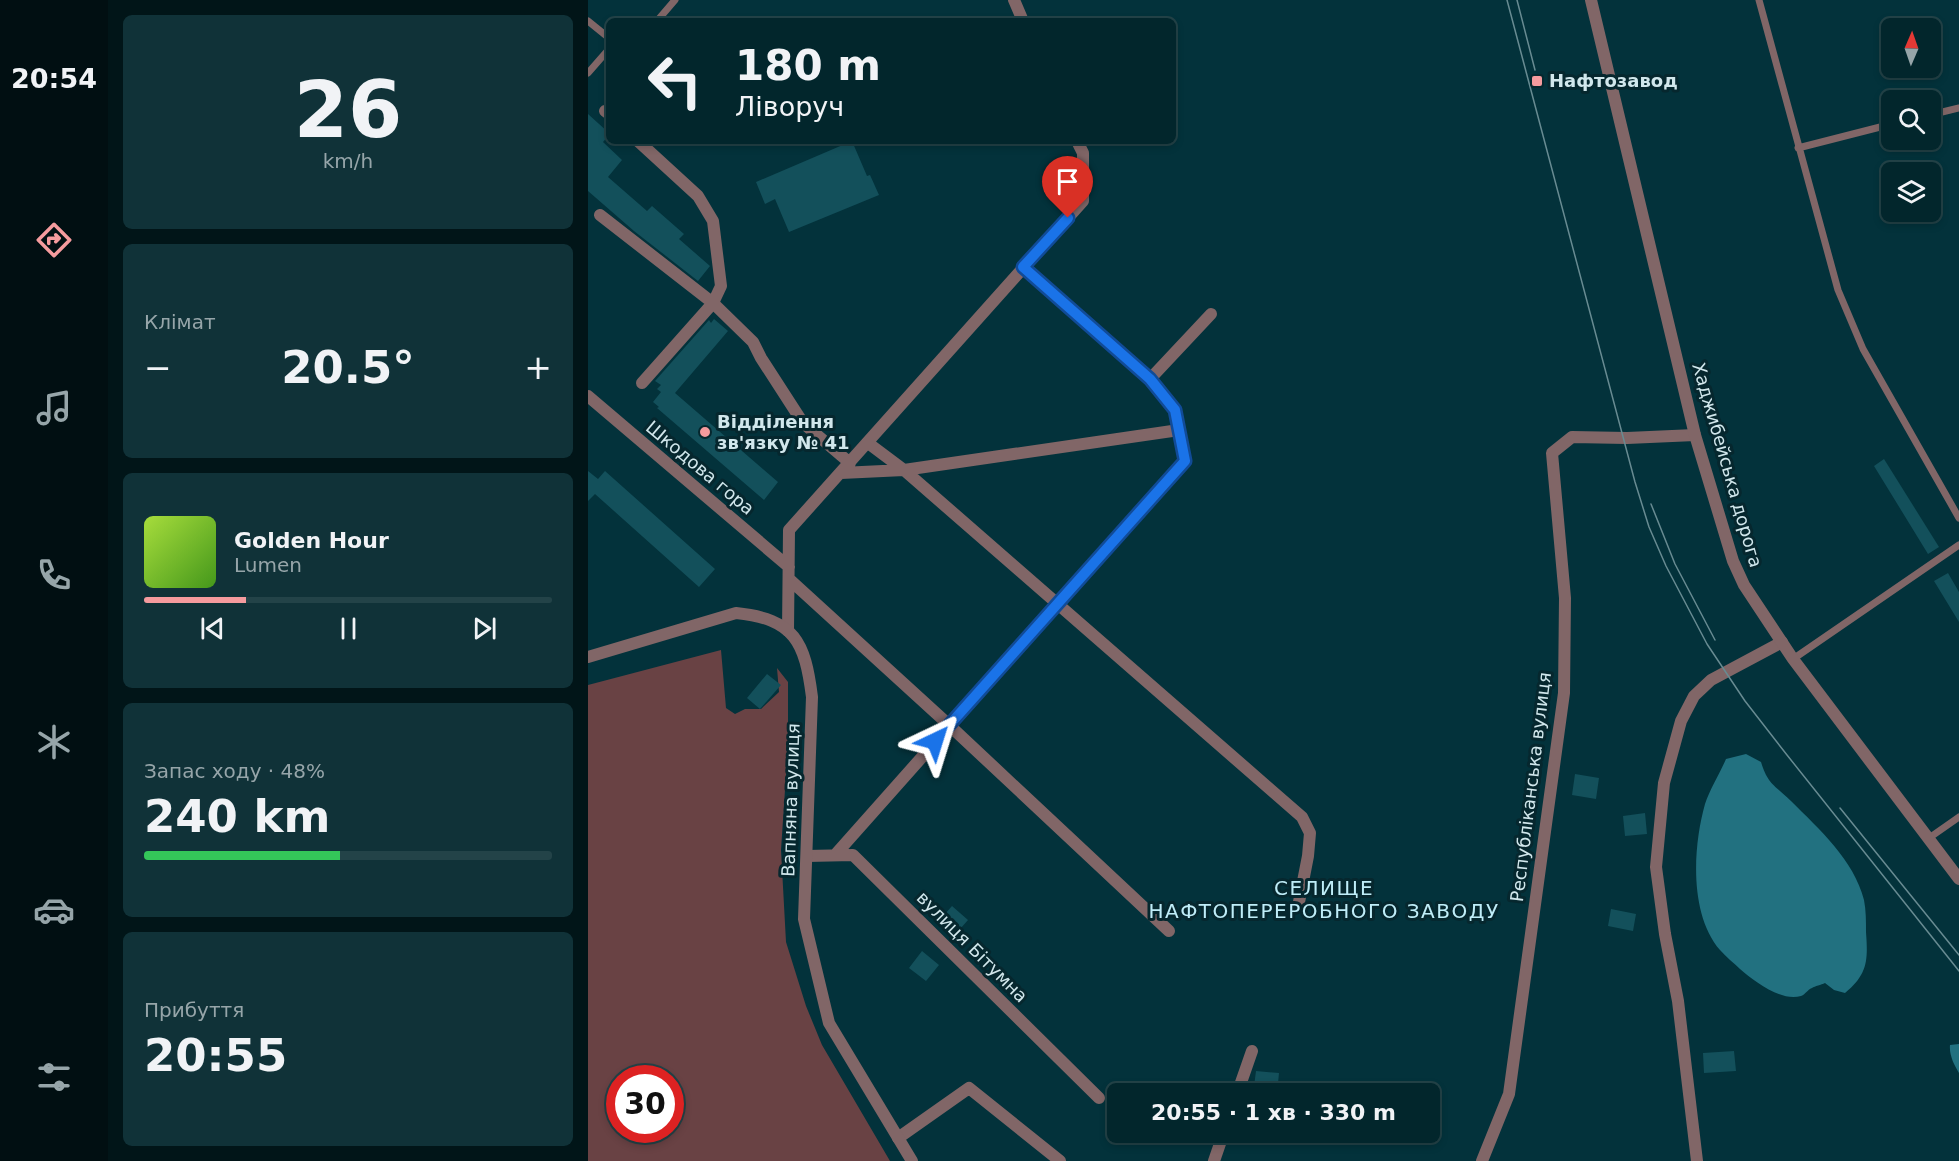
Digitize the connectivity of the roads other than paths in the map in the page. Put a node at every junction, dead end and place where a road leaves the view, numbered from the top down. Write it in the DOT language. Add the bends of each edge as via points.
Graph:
graph roads {
  1 [pos="675,0"];
  2 [pos="1014,0"];
  3 [pos="1591,0"];
  4 [pos="1759,0"];
  5 [pos="660,18"];
  6 [pos="1022,18"];
  7 [pos="588,21"];
  8 [pos="606,36"];
  9 [pos="606,52"];
  10 [pos="588,73"];
  11 [pos="1959,108"];
  12 [pos="1941,112"];
  13 [pos="1881,127"];
  14 [pos="641,144"];
  15 [pos="1078,144"];
  16 [pos="1798,148"];
  17 [pos="600,215"];
  18 [pos="1023,267"];
  19 [pos="713,303"];
  20 [pos="1211,314"];
  21 [pos="1150,379"];
  22 [pos="642,383"];
  23 [pos="588,396"];
  24 [pos="1179,430"];
  25 [pos="1695,435"];
  26 [pos="868,443"];
  27 [pos="846,468"];
  28 [pos="904,470"];
  29 [pos="1959,519"];
  30 [pos="1959,545"];
  31 [pos="789,573"];
  32 [pos="1057,604"];
  33 [pos="788,631"];
  34 [pos="1782,642"];
  35 [pos="588,657"];
  36 [pos="1793,659"];
  37 [pos="949,725"];
  38 [pos="1959,817"];
  39 [pos="1929,838"];
  40 [pos="835,855"];
  41 [pos="807,856"];
  42 [pos="1959,879"];
  43 [pos="1299,902"];
  44 [pos="1168,931"];
  45 [pos="1252,1051"];
  46 [pos="1241,1083"];
  47 [pos="1099,1098"];
  48 [pos="898,1138"];
  49 [pos="1220,1143"];
  50 [pos="912,1161"];
  51 [pos="1060,1161"];
  52 [pos="1214,1161"];
  53 [pos="1482,1161"];
  54 [pos="1696,1161"];
  1 -- 5 [label="lane"];
  2 -- 6 [label="street"];
  3 -- 25 [label="street, Хаджибейська дорога"];
  4 -- 16 [label="lane"];
  7 -- 8 [label="lane"];
  9 -- 10 [label="lane"];
  11 -- 12 [label="lane"];
  13 -- 16 [label="lane"];
  14 -- 19 [label="street" via="698,196 713,221 721,286"];
  15 -- 18 [label="street" via="1083,153 1083,201"];
  16 -- 29 [label="lane" via="1838,290 1863,349"];
  17 -- 19 [label="street"];
  18 -- 21 [label="street"];
  18 -- 26 [label="street"];
  19 -- 22 [label="street"];
  19 -- 27 [label="street" via="753,342 803,423"];
  20 -- 21 [label="street"];
  21 -- 24 [label="street" via="1175,410"];
  23 -- 31 [label="street, Шкодова гора"];
  24 -- 28 [label="street"];
  24 -- 32 [label="street" via="1185,461"];
  25 -- 34 [label="street, Хаджибейська дорога" via="1732,561"];
  25 -- 53 [label="street, Республіканська вулиця" via="1572,436 1552,453 1565,598 1564,693 1509,1094"];
  26 -- 27 [label="street"];
  26 -- 28 [label="street"];
  27 -- 28 [label="street"];
  27 -- 31 [label="street" via="789,530"];
  28 -- 32 [label="street"];
  30 -- 36 [label="lane"];
  31 -- 33 [label="street"];
  31 -- 37 [label="street, Шкодова гора"];
  32 -- 37 [label="street"];
  32 -- 43 [label="street" via="1302,817 1310,833"];
  33 -- 35 [label="street, Вапняна вулиця" via="756,615 736,613"];
  33 -- 41 [label="street, Вапняна вулиця" via="801,646 812,697"];
  34 -- 36 [label="street, Хаджибейська дорога"];
  34 -- 54 [label="street" via="1711,680 1694,696 1681,721 1664,783 1656,867 1678,1001"];
  36 -- 39 [label="street, Хаджибейська дорога"];
  37 -- 40 [label="street"];
  37 -- 44 [label="street, Шкодова гора"];
  38 -- 39 [label="lane"];
  39 -- 42 [label="street, Хаджибейська дорога"];
  40 -- 41 [label="street, вулиця Бітумна"];
  40 -- 47 [label="street, вулиця Бітумна" via="853,855"];
  41 -- 48 [label="street, Вапняна вулиця" via="804,919 829,1023"];
  45 -- 46 [label="street"];
  48 -- 50 [label="street, Вапняна вулиця"];
  48 -- 51 [label="street" via="969,1088"];
  49 -- 52 [label="street"];
}
